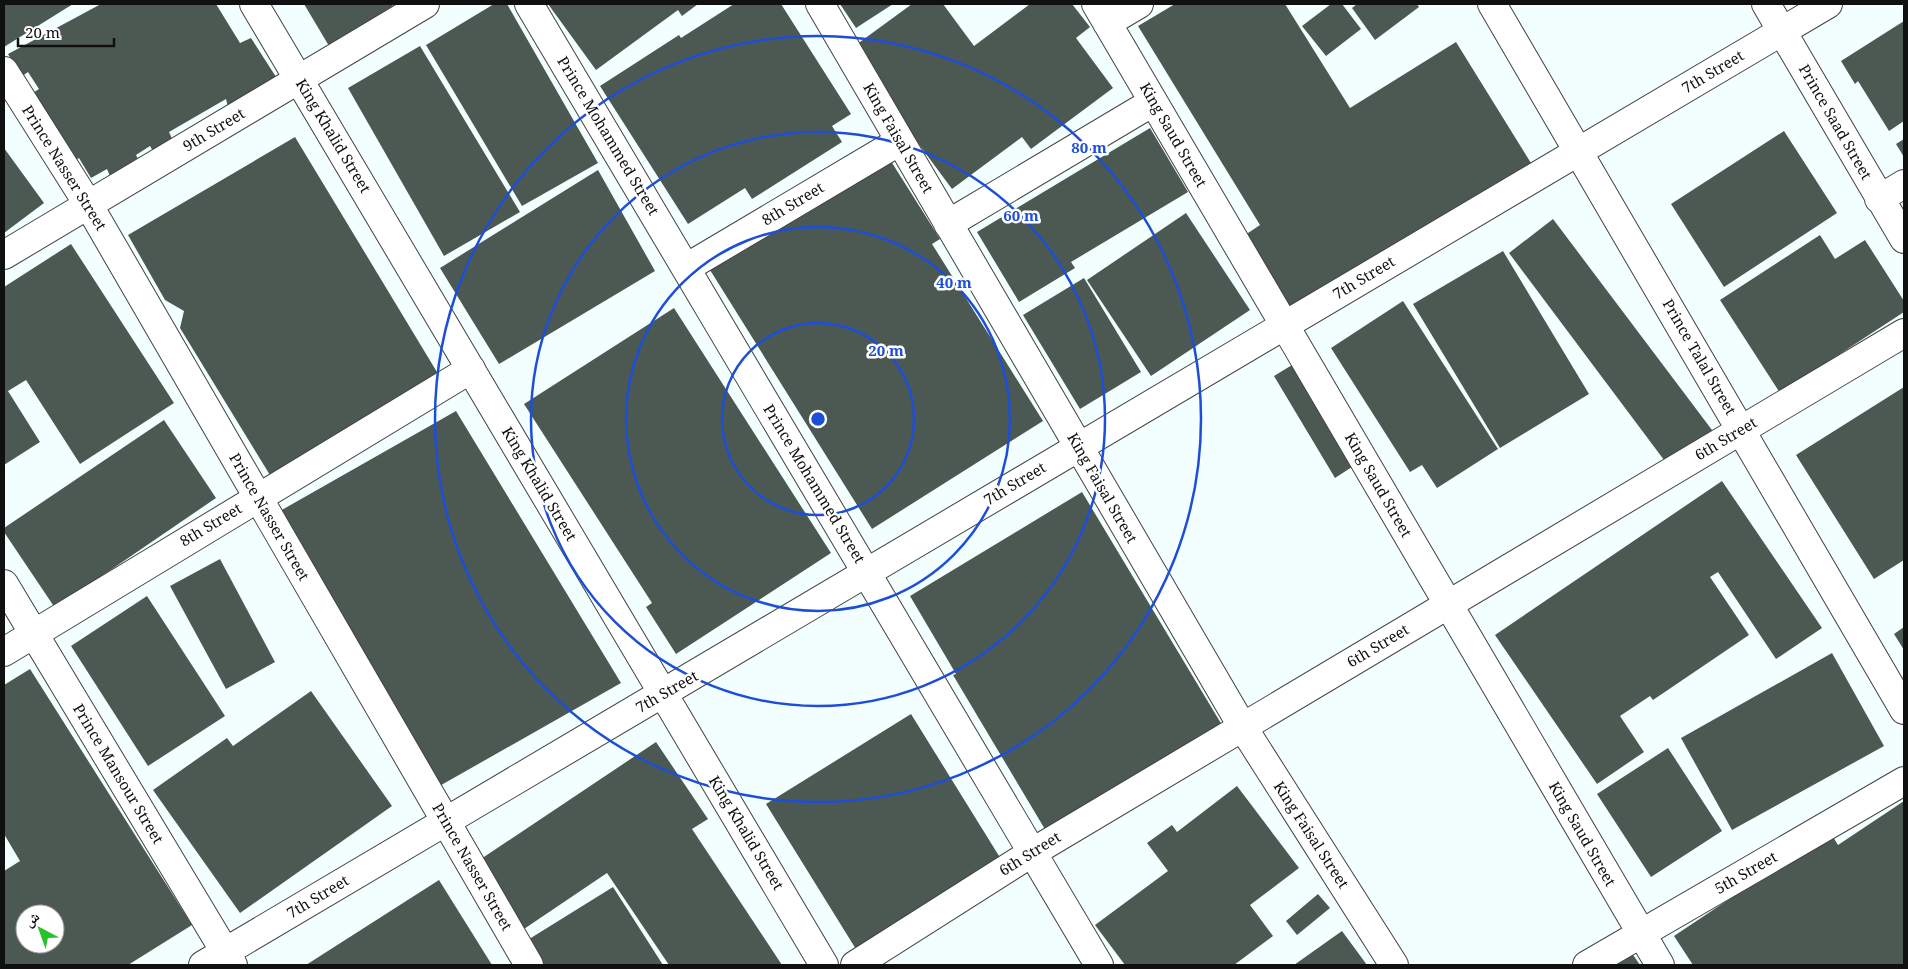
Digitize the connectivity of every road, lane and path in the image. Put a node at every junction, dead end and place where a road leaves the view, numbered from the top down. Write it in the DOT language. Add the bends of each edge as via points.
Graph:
graph roads {
  1 [pos="254,4"];
  2 [pos="425,4"];
  3 [pos="529,4"];
  4 [pos="820,4"];
  5 [pos="1139,4"];
  6 [pos="1492,4"];
  7 [pos="1766,4"];
  8 [pos="1828,4"];
  9 [pos="1101,13"];
  10 [pos="1782,31"];
  11 [pos="5,78"];
  12 [pos="299,80"];
  13 [pos="1153,102"];
  14 [pos="900,141"];
  15 [pos="1578,151"];
  16 [pos="1904,184"];
  17 [pos="1879,199"];
  18 [pos="88,204"];
  19 [pos="948,224"];
  20 [pos="1904,239"];
  21 [pos="4,255"];
  22 [pos="686,268"];
  23 [pos="1284,325"];
  24 [pos="1904,333"];
  25 [pos="471,369"];
  26 [pos="1742,430"];
  27 [pos="1078,446"];
  28 [pos="257,497"];
  29 [pos="867,573"];
  30 [pos="4,584"];
  31 [pos="1448,604"];
  32 [pos="33,632"];
  33 [pos="4,652"];
  34 [pos="663,694"];
  35 [pos="1904,710"];
  36 [pos="1242,726"];
  37 [pos="1904,781"];
  38 [pos="445,821"];
  39 [pos="1032,852"];
  40 [pos="1641,935"];
  41 [pos="220,961"];
  42 [pos="529,965"];
  43 [pos="824,965"];
  44 [pos="855,965"];
  45 [pos="1099,965"];
  46 [pos="1394,965"];
  47 [pos="1587,965"];
  48 [pos="1660,965"];
  1 -- 12 [label="street, King Khalid Street"];
  2 -- 12 [label="street, 9th Street"];
  3 -- 22 [label="street, Prince Mohammed Street"];
  4 -- 14 [label="street, King Faisal Street"];
  5 -- 9 [label="street"];
  6 -- 15 [label="street, Prince Talal Street"];
  7 -- 10 [label="street, Prince Saad Street"];
  8 -- 10 [label="street, 7th Street"];
  9 -- 13 [label="street, King Saud Street"];
  10 -- 15 [label="street, 7th Street"];
  10 -- 17 [label="street, Prince Saad Street"];
  11 -- 18 [label="street, Prince Nasser Street"];
  12 -- 18 [label="street, 9th Street"];
  12 -- 25 [label="street, King Khalid Street"];
  13 -- 19 [label="street"];
  13 -- 23 [label="street, King Saud Street"];
  14 -- 19 [label="street, King Faisal Street"];
  14 -- 22 [label="street, 8th Street"];
  15 -- 23 [label="street, 7th Street"];
  15 -- 26 [label="street, Prince Talal Street"];
  16 -- 17 [label="street"];
  17 -- 20 [label="street, Prince Saad Street"];
  18 -- 21 [label="street, 9th Street"];
  18 -- 28 [label="street, Prince Nasser Street"];
  19 -- 27 [label="street, King Faisal Street"];
  22 -- 29 [label="street, Prince Mohammed Street"];
  23 -- 27 [label="street, 7th Street"];
  23 -- 31 [label="street, King Saud Street"];
  24 -- 26 [label="street, 6th Street"];
  25 -- 28 [label="street, 8th Street"];
  25 -- 34 [label="street, King Khalid Street"];
  26 -- 31 [label="street, 6th Street"];
  26 -- 35 [label="street, Prince Talal Street"];
  27 -- 29 [label="street, 7th Street"];
  27 -- 36 [label="street, King Faisal Street"];
  28 -- 32 [label="street, 8th Street"];
  28 -- 38 [label="street, Prince Nasser Street"];
  29 -- 34 [label="street, 7th Street"];
  29 -- 39 [label="street, Prince Mohammed Street"];
  30 -- 32 [label="street, Prince Mansour Street"];
  31 -- 36 [label="street, 6th Street"];
  31 -- 40 [label="street, King Saud Street"];
  32 -- 33 [label="street, 8th Street"];
  32 -- 41 [label="street, Prince Mansour Street"];
  34 -- 38 [label="street, 7th Street"];
  34 -- 43 [label="street, King Khalid Street"];
  36 -- 39 [label="street, 6th Street"];
  36 -- 46 [label="street, King Faisal Street"];
  37 -- 40 [label="street, 5th Street"];
  38 -- 41 [label="street, 7th Street"];
  38 -- 42 [label="street, Prince Nasser Street"];
  39 -- 44 [label="street, 6th Street"];
  39 -- 45 [label="street, Prince Mohammed Street"];
  40 -- 47 [label="street, 5th Street"];
  40 -- 48 [label="street, King Saud Street"];
}
